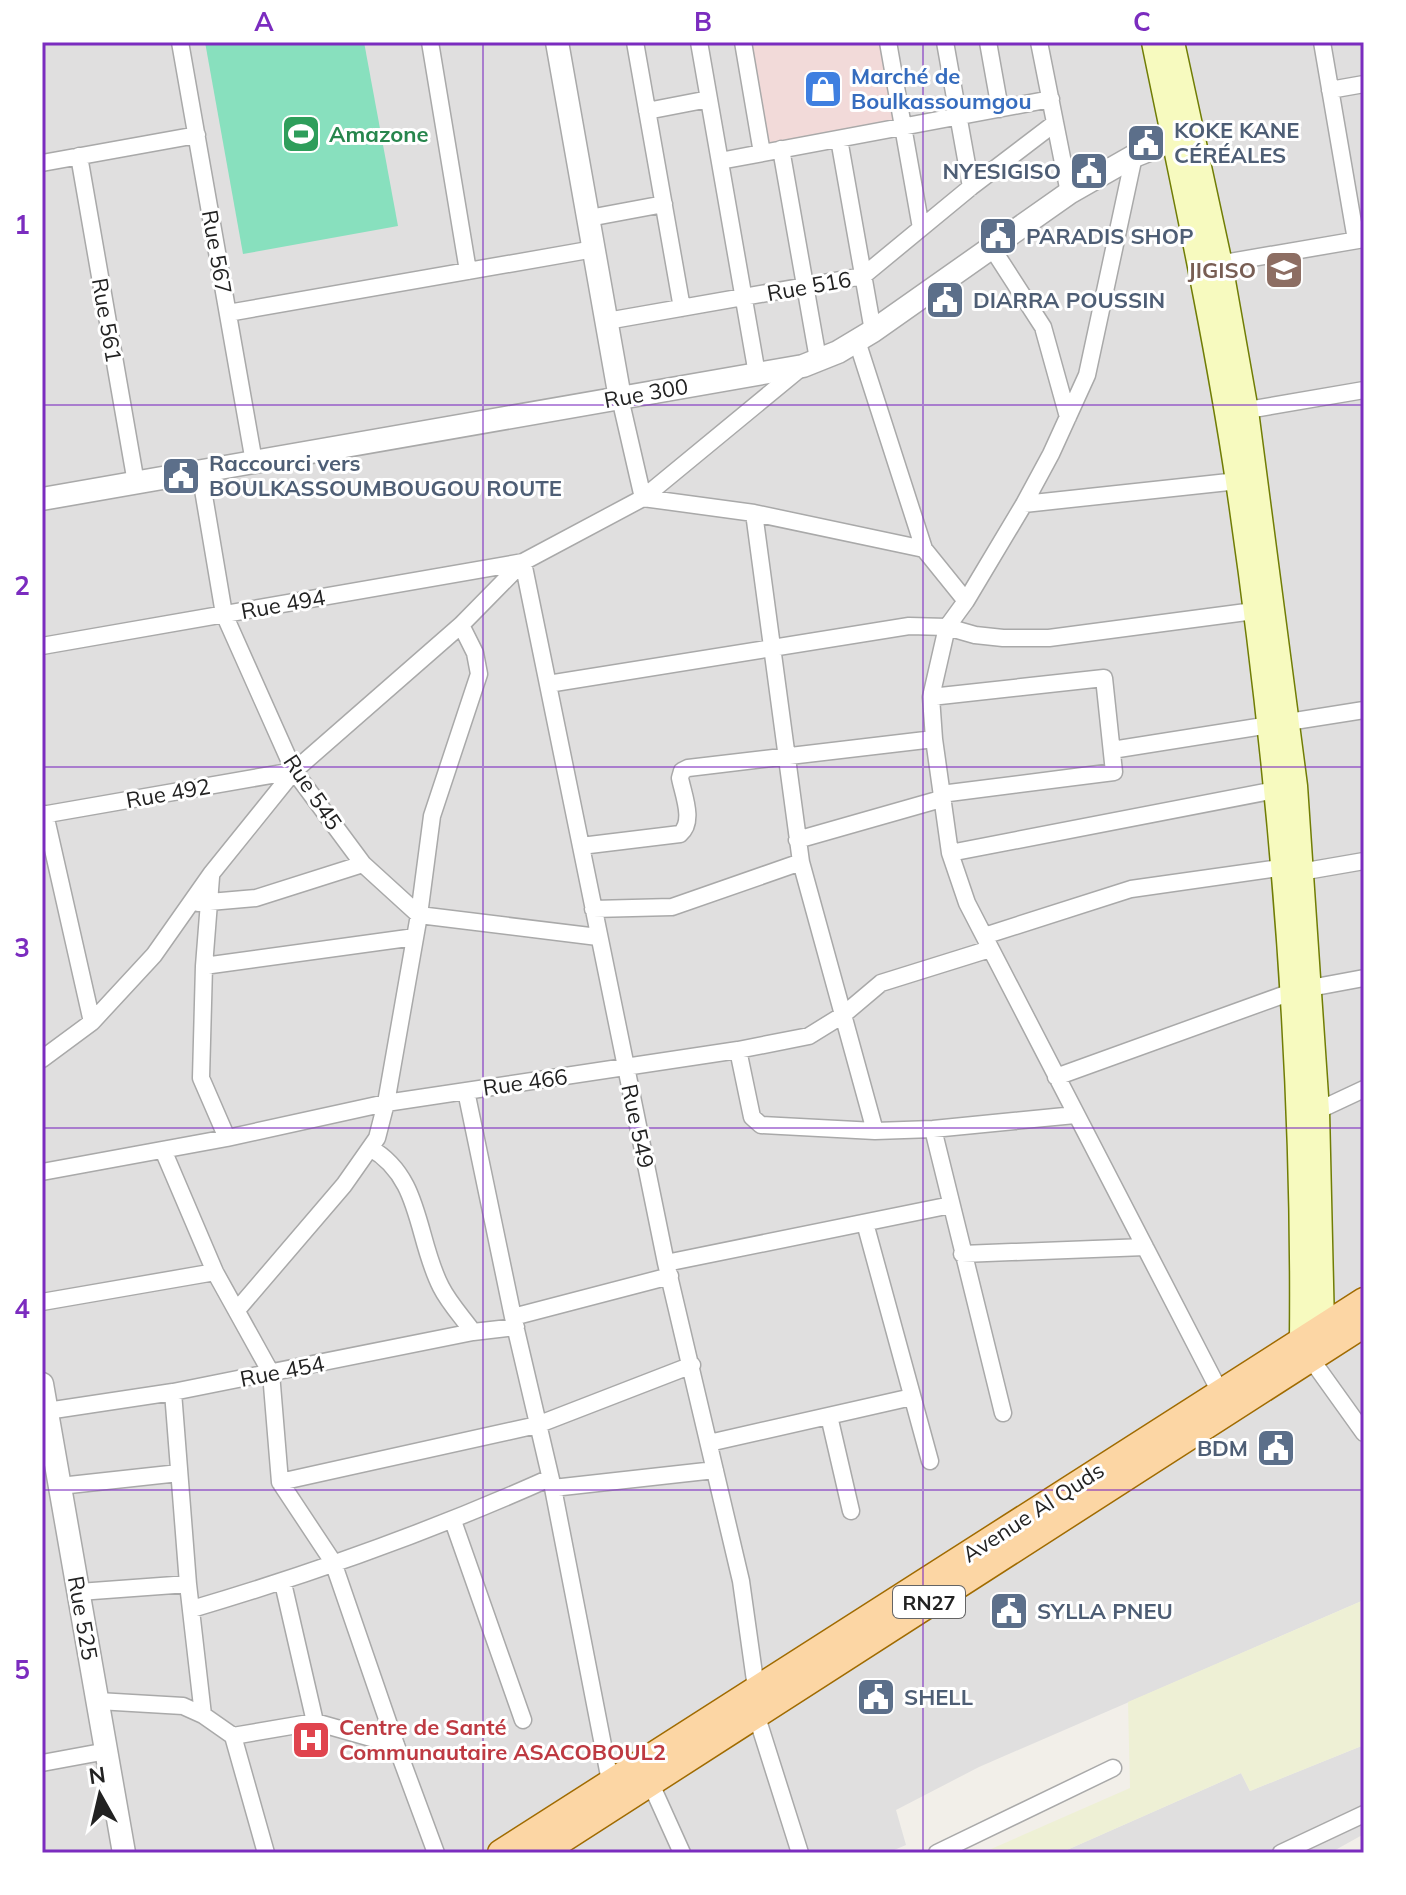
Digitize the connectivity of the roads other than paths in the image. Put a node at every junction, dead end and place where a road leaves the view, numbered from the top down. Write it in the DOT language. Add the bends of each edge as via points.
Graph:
graph roads {
  1 [pos="180,42"];
  2 [pos="430,42"];
  3 [pos="557,42"];
  4 [pos="635,42"];
  5 [pos="699,42"];
  6 [pos="743,42"];
  7 [pos="888,42"];
  8 [pos="945,42"];
  9 [pos="988,42"];
  10 [pos="1039,42"];
  11 [pos="1154,42"];
  12 [pos="1172,42"];
  13 [pos="1322,42"];
  14 [pos="1364,84"];
  15 [pos="1330,90"];
  16 [pos="709,99"];
  17 [pos="1051,99"];
  18 [pos="1000,109"];
  19 [pos="647,111"];
  20 [pos="958,116"];
  21 [pos="1055,123"];
  22 [pos="903,127"];
  23 [pos="197,135"];
  24 [pos="839,139"];
  25 [pos="1183,139"];
  26 [pos="781,149"];
  27 [pos="762,153"];
  28 [pos="79,156"];
  29 [pos="1134,156"];
  30 [pos="720,161"];
  31 [pos="42,163"];
  32 [pos="971,187"];
  33 [pos="1069,193"];
  34 [pos="664,204"];
  35 [pos="589,218"];
  36 [pos="921,228"];
  37 [pos="1360,240"];
  38 [pos="992,248"];
  39 [pos="594,249"];
  40 [pos="1210,266"];
  41 [pos="468,271"];
  42 [pos="863,276"];
  43 [pos="805,286"];
  44 [pos="744,297"];
  45 [pos="682,308"];
  46 [pos="228,313"];
  47 [pos="607,321"];
  48 [pos="865,336"];
  49 [pos="811,362"];
  50 [pos="757,374"];
  51 [pos="1364,390"];
  52 [pos="620,398"];
  53 [pos="1236,412"];
  54 [pos="1068,417"];
  55 [pos="254,462"];
  56 [pos="200,472"];
  57 [pos="1238,481"];
  58 [pos="136,483"];
  59 [pos="643,498"];
  60 [pos="42,499"];
  61 [pos="1024,504"];
  62 [pos="754,513"];
  63 [pos="924,549"];
  64 [pos="523,562"];
  65 [pos="966,601"];
  66 [pos="1254,611"];
  67 [pos="224,614"];
  68 [pos="461,625"];
  69 [pos="947,627"];
  70 [pos="42,646"];
  71 [pos="772,648"];
  72 [pos="548,684"];
  73 [pos="931,697"];
  74 [pos="1364,710"];
  75 [pos="1278,725"];
  76 [pos="934,739"];
  77 [pos="1112,750"];
  78 [pos="786,756"];
  79 [pos="294,771"];
  80 [pos="1286,788"];
  81 [pos="941,797"];
  82 [pos="43,815"];
  83 [pos="797,840"];
  84 [pos="581,846"];
  85 [pos="950,853"];
  86 [pos="1364,861"];
  87 [pos="801,862"];
  88 [pos="363,864"];
  89 [pos="1299,867"];
  90 [pos="200,903"];
  91 [pos="593,909"];
  92 [pos="419,915"];
  93 [pos="415,937"];
  94 [pos="598,937"];
  95 [pos="987,942"];
  96 [pos="204,966"];
  97 [pos="1364,978"];
  98 [pos="1302,989"];
  99 [pos="843,1015"];
  100 [pos="92,1022"];
  101 [pos="738,1050"];
  102 [pos="42,1059"];
  103 [pos="626,1068"];
  104 [pos="1056,1077"];
  105 [pos="1364,1089"];
  106 [pos="466,1091"];
  107 [pos="386,1103"];
  108 [pos="1317,1111"];
  109 [pos="1075,1115"];
  110 [pos="933,1129"];
  111 [pos="875,1131"];
  112 [pos="227,1138"];
  113 [pos="370,1148"];
  114 [pos="163,1150"];
  115 [pos="42,1172"];
  116 [pos="951,1205"];
  117 [pos="865,1223"];
  118 [pos="1145,1247"];
  119 [pos="962,1254"];
  120 [pos="668,1270"];
  121 [pos="215,1272"];
  122 [pos="1364,1301"];
  123 [pos="42,1302"];
  124 [pos="237,1310"];
  125 [pos="514,1322"];
  126 [pos="1364,1324"];
  127 [pos="473,1332"];
  128 [pos="1314,1349"];
  129 [pos="692,1365"];
  130 [pos="271,1373"];
  131 [pos="42,1384"];
  132 [pos="173,1392"];
  133 [pos="1220,1392"];
  134 [pos="912,1397"];
  135 [pos="47,1411"];
  136 [pos="1003,1413"];
  137 [pos="829,1416"];
  138 [pos="537,1425"];
  139 [pos="1364,1433"];
  140 [pos="47,1436"];
  141 [pos="709,1443"];
  142 [pos="930,1461"];
  143 [pos="715,1470"];
  144 [pos="179,1473"];
  145 [pos="280,1482"];
  146 [pos="551,1483"];
  147 [pos="60,1486"];
  148 [pos="851,1511"];
  149 [pos="453,1521"];
  150 [pos="333,1562"];
  151 [pos="283,1583"];
  152 [pos="188,1584"];
  153 [pos="79,1592"];
  154 [pos="192,1609"];
  155 [pos="98,1701"];
  156 [pos="756,1701"];
  157 [pos="203,1715"];
  158 [pos="523,1720"];
  159 [pos="315,1722"];
  160 [pos="233,1736"];
  161 [pos="396,1745"];
  162 [pos="107,1751"];
  163 [pos="42,1763"];
  164 [pos="1113,1768"];
  165 [pos="610,1781"];
  166 [pos="650,1782"];
  167 [pos="1364,1814"];
  168 [pos="124,1853"];
  169 [pos="266,1853"];
  170 [pos="436,1853"];
  171 [pos="501,1853"];
  172 [pos="541,1853"];
  173 [pos="682,1853"];
  174 [pos="800,1853"];
  175 [pos="937,1853"];
  176 [pos="1281,1853"];
  1 -- 23 [label="street, Rue 567"];
  2 -- 41 [label="street"];
  3 -- 35 [label="street"];
  4 -- 19 [label="street"];
  5 -- 16 [label="street"];
  6 -- 27 [label="street"];
  7 -- 22 [label="street"];
  8 -- 20 [label="street"];
  9 -- 18 [label="street"];
  10 -- 17 [label="street"];
  11 -- 25 [label="main road"];
  12 -- 25 [label="main road"];
  13 -- 15 [label="street"];
  14 -- 15 [label="street"];
  15 -- 37 [label="street"];
  16 -- 19 [label="street"];
  16 -- 30 [label="street"];
  17 -- 18 [label="street"];
  17 -- 21 [label="street"];
  18 -- 20 [label="street"];
  19 -- 34 [label="street"];
  20 -- 22 [label="street"];
  20 -- 32 [label="street"];
  21 -- 32 [label="street, Rue 516"];
  21 -- 33 [label="street"];
  22 -- 24 [label="street"];
  22 -- 36 [label="street"];
  23 -- 28 [label="street"];
  23 -- 46 [label="street, Rue 567"];
  24 -- 26 [label="street"];
  24 -- 42 [label="street"];
  25 -- 29 [label="street, Rue 300"];
  25 -- 40 [label="main road"];
  26 -- 27 [label="street"];
  26 -- 43 [label="street"];
  27 -- 30 [label="street"];
  28 -- 31 [label="street"];
  28 -- 58 [label="street, Rue 561"];
  29 -- 33 [label="street, Rue 300"];
  29 -- 54 [label="street" via="1087,375"];
  30 -- 44 [label="street"];
  32 -- 36 [label="street, Rue 516"];
  33 -- 38 [label="street, Rue 300"];
  34 -- 35 [label="street"];
  34 -- 45 [label="street"];
  35 -- 39 [label="street"];
  36 -- 42 [label="street, Rue 516"];
  37 -- 40 [label="street"];
  38 -- 48 [label="street, Rue 300"];
  38 -- 54 [label="street" via="1043,327"];
  39 -- 41 [label="street"];
  39 -- 47 [label="street"];
  40 -- 53 [label="main road"];
  41 -- 46 [label="street"];
  42 -- 43 [label="street, Rue 516"];
  42 -- 48 [label="street"];
  43 -- 44 [label="street, Rue 516"];
  43 -- 49 [label="street"];
  44 -- 45 [label="street, Rue 516"];
  44 -- 50 [label="street"];
  45 -- 47 [label="street, Rue 516"];
  46 -- 55 [label="street, Rue 567"];
  47 -- 52 [label="street"];
  48 -- 49 [label="street, Rue 300"];
  48 -- 63 [label="street"];
  49 -- 50 [label="street, Rue 300"];
  49 -- 59 [label="street"];
  50 -- 52 [label="street, Rue 300"];
  51 -- 53 [label="street"];
  52 -- 55 [label="street, Rue 300"];
  52 -- 59 [label="street"];
  53 -- 57 [label="main road"];
  53 -- 75 [label="main road"];
  54 -- 61 [label="street"];
  55 -- 56 [label="street, Rue 300"];
  56 -- 58 [label="street, Rue 300"];
  56 -- 67 [label="street, Rue 545"];
  57 -- 61 [label="street"];
  57 -- 66 [label="main road"];
  58 -- 60 [label="street, Rue 300"];
  59 -- 62 [label="street"];
  59 -- 64 [label="street"];
  61 -- 65 [label="street"];
  62 -- 63 [label="street"];
  62 -- 71 [label="street"];
  63 -- 65 [label="street"];
  64 -- 67 [label="street, Rue 494"];
  64 -- 68 [label="street"];
  64 -- 72 [label="street, Rue 549"];
  65 -- 69 [label="street"];
  66 -- 69 [label="street" via="1049,638 975,635"];
  66 -- 75 [label="main road"];
  67 -- 70 [label="street, Rue 494"];
  67 -- 79 [label="street, Rue 545"];
  68 -- 79 [label="street"];
  68 -- 92 [label="street" via="479,674 432,816"];
  69 -- 71 [label="street" via="909,626"];
  69 -- 73 [label="street"];
  71 -- 72 [label="street"];
  71 -- 78 [label="street"];
  72 -- 84 [label="street, Rue 549"];
  73 -- 76 [label="street"];
  73 -- 77 [label="street" via="1104,678"];
  74 -- 75 [label="street"];
  75 -- 77 [label="street"];
  75 -- 80 [label="main road"];
  76 -- 78 [label="street"];
  76 -- 81 [label="street"];
  77 -- 81 [label="street" via="1114,772"];
  78 -- 83 [label="street"];
  78 -- 84 [label="street" via="682,771 688,822 680,834"];
  79 -- 82 [label="street, Rue 492"];
  79 -- 88 [label="street, Rue 545"];
  79 -- 90 [label="street" via="211,874"];
  80 -- 85 [label="street"];
  80 -- 89 [label="main road"];
  81 -- 83 [label="street"];
  81 -- 85 [label="street"];
  82 -- 100 [label="street"];
  83 -- 87 [label="street"];
  84 -- 91 [label="street, Rue 549"];
  85 -- 95 [label="street"];
  86 -- 89 [label="street, Rue 466"];
  87 -- 91 [label="street" via="672,907"];
  87 -- 99 [label="street"];
  88 -- 90 [label="street" via="256,898"];
  88 -- 92 [label="street, Rue 545"];
  89 -- 95 [label="street, Rue 466" via="1131,889"];
  89 -- 98 [label="main road"];
  90 -- 96 [label="street"];
  90 -- 100 [label="street"];
  91 -- 94 [label="street, Rue 549"];
  92 -- 93 [label="street"];
  92 -- 94 [label="street"];
  93 -- 96 [label="street"];
  93 -- 107 [label="street"];
  94 -- 103 [label="street, Rue 549"];
  95 -- 99 [label="street, Rue 466" via="881,983"];
  95 -- 104 [label="street"];
  96 -- 112 [label="street" via="201,1078"];
  97 -- 98 [label="street"];
  98 -- 104 [label="street"];
  98 -- 108 [label="main road"];
  98 -- 128 [label="main road" via="1303,1222"];
  99 -- 101 [label="street, Rue 466" via="809,1036"];
  99 -- 111 [label="street"];
  100 -- 102 [label="street"];
  101 -- 103 [label="street, Rue 466"];
  101 -- 111 [label="street" via="756,1123"];
  103 -- 106 [label="street, Rue 466"];
  103 -- 120 [label="street, Rue 549"];
  104 -- 109 [label="street"];
  105 -- 108 [label="street"];
  106 -- 107 [label="street, Rue 466"];
  106 -- 125 [label="street"];
  107 -- 112 [label="street, Rue 466"];
  107 -- 113 [label="street"];
  108 -- 128 [label="main road"];
  109 -- 110 [label="street"];
  109 -- 118 [label="street"];
  110 -- 111 [label="street"];
  110 -- 116 [label="street"];
  112 -- 114 [label="street, Rue 466"];
  113 -- 124 [label="street"];
  113 -- 127 [label="street" via="388,1158 407,1184 441,1289"];
  114 -- 115 [label="street, Rue 466"];
  114 -- 121 [label="street"];
  116 -- 117 [label="street, Rue 454"];
  116 -- 119 [label="street"];
  117 -- 120 [label="street, Rue 454"];
  117 -- 134 [label="street"];
  118 -- 119 [label="street"];
  118 -- 133 [label="street"];
  119 -- 136 [label="street"];
  120 -- 125 [label="street, Rue 454"];
  120 -- 129 [label="street, Rue 549"];
  121 -- 123 [label="street"];
  121 -- 124 [label="street"];
  122 -- 128 [label="main road, Avenue Al Quds / RN27"];
  124 -- 130 [label="street"];
  125 -- 127 [label="street, Rue 454"];
  125 -- 138 [label="street"];
  126 -- 128 [label="main road, Avenue Al Quds / RN27"];
  127 -- 130 [label="street, Rue 454"];
  128 -- 133 [label="main road, Avenue Al Quds / RN27"];
  128 -- 139 [label="street"];
  128 -- 156 [label="main road, Avenue Al Quds / RN27"];
  129 -- 138 [label="street"];
  129 -- 141 [label="street, Rue 549"];
  130 -- 132 [label="street, Rue 454"];
  130 -- 145 [label="street"];
  131 -- 135 [label="street, Rue 525"];
  132 -- 135 [label="street, Rue 454"];
  132 -- 144 [label="street"];
  133 -- 156 [label="main road, Avenue Al Quds / RN27"];
  134 -- 137 [label="street"];
  134 -- 142 [label="street"];
  135 -- 140 [label="street, Rue 525"];
  137 -- 141 [label="street"];
  137 -- 148 [label="street"];
  138 -- 145 [label="street"];
  138 -- 146 [label="street"];
  140 -- 147 [label="street, Rue 525"];
  141 -- 143 [label="street, Rue 549"];
  143 -- 146 [label="street"];
  143 -- 156 [label="street, Rue 549" via="741,1581"];
  144 -- 147 [label="street"];
  144 -- 152 [label="street"];
  145 -- 150 [label="street"];
  146 -- 149 [label="street"];
  146 -- 165 [label="street"];
  147 -- 153 [label="street, Rue 525"];
  149 -- 150 [label="street"];
  149 -- 158 [label="street"];
  150 -- 151 [label="street"];
  150 -- 161 [label="street"];
  151 -- 154 [label="street"];
  151 -- 159 [label="street"];
  152 -- 153 [label="street"];
  152 -- 154 [label="street"];
  153 -- 155 [label="street, Rue 525"];
  154 -- 157 [label="street"];
  155 -- 157 [label="street" via="183,1706"];
  155 -- 162 [label="street, Rue 525"];
  156 -- 165 [label="main road, Avenue Al Quds / RN27"];
  156 -- 166 [label="main road, Avenue Al Quds / RN27"];
  156 -- 174 [label="street, Rue 549"];
  157 -- 160 [label="street"];
  159 -- 160 [label="street"];
  159 -- 161 [label="street"];
  160 -- 169 [label="street"];
  161 -- 170 [label="street"];
  162 -- 163 [label="street"];
  162 -- 168 [label="street, Rue 525"];
  164 -- 175 [label="street"];
  165 -- 171 [label="main road, Avenue Al Quds / RN27"];
  166 -- 172 [label="main road, Avenue Al Quds / RN27"];
  166 -- 173 [label="street"];
  167 -- 176 [label="street"];
}
